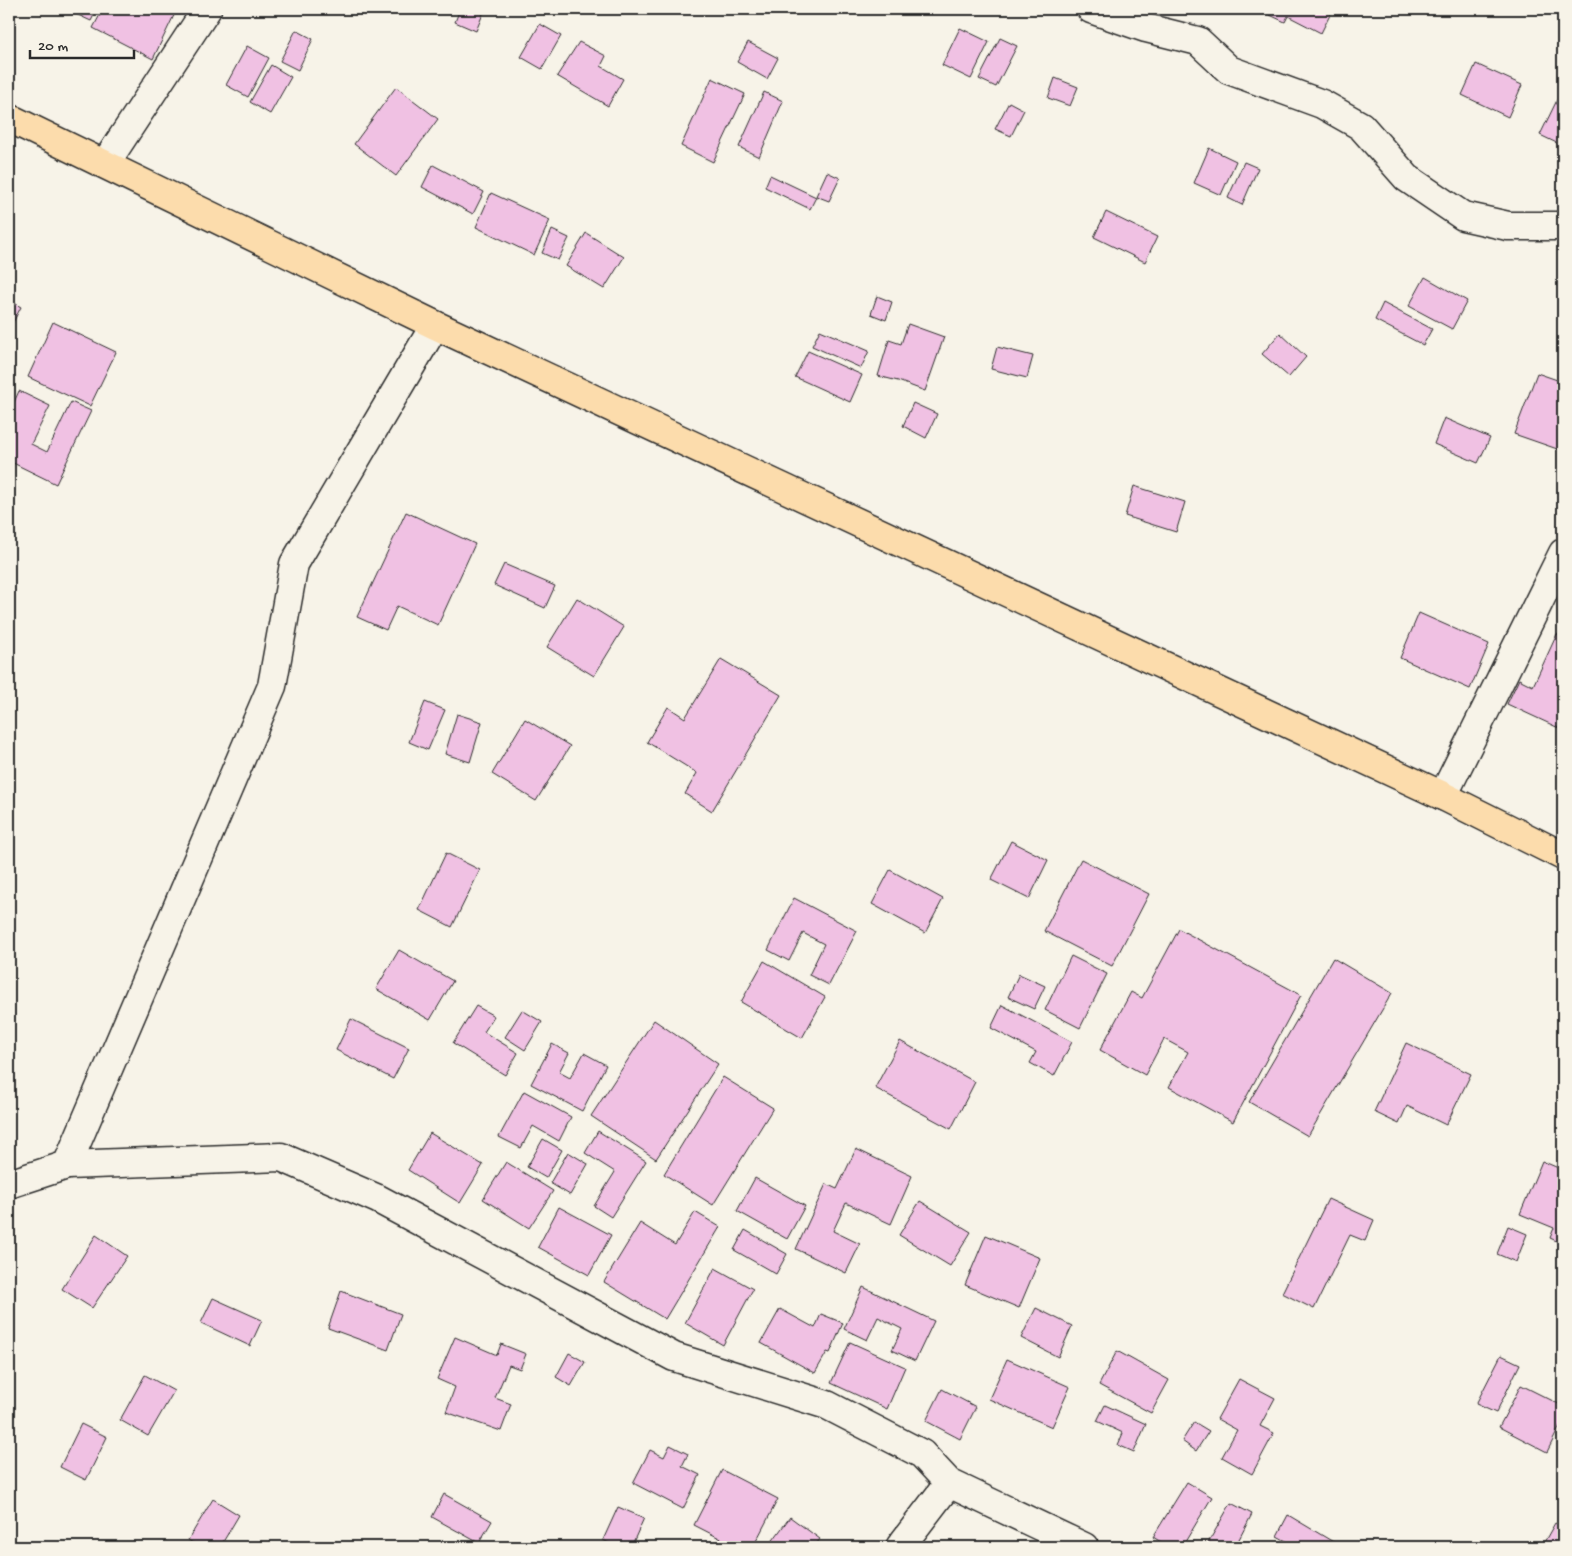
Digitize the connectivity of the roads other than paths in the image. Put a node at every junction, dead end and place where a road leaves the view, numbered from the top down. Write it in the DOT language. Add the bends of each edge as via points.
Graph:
graph roads {
  1 [pos="207,9"];
  2 [pos="1091,9"];
  3 [pos="9,118"];
  4 [pos="105,164"];
  5 [pos="1563,226"];
  6 [pos="435,325"];
  7 [pos="1563,553"];
  8 [pos="1443,796"];
  9 [pos="1563,856"];
  10 [pos="67,1165"];
  11 [pos="9,1184"];
  12 [pos="949,1483"];
  13 [pos="900,1547"];
  14 [pos="1084,1547"];
  1 -- 4 [label="street"];
  2 -- 5 [label="street" via="1198,41 1230,70 1322,104 1361,126 1407,178 1463,216 1508,226"];
  3 -- 4 [label="highway"];
  4 -- 6 [label="highway"];
  6 -- 8 [label="highway"];
  6 -- 10 [label="street" via="294,564 272,686"];
  7 -- 8 [label="street"];
  8 -- 9 [label="highway"];
  10 -- 11 [label="street"];
  10 -- 12 [label="street" via="281,1157 378,1199 674,1357 827,1405 922,1454"];
  12 -- 13 [label="street"];
  12 -- 14 [label="street"];
}
